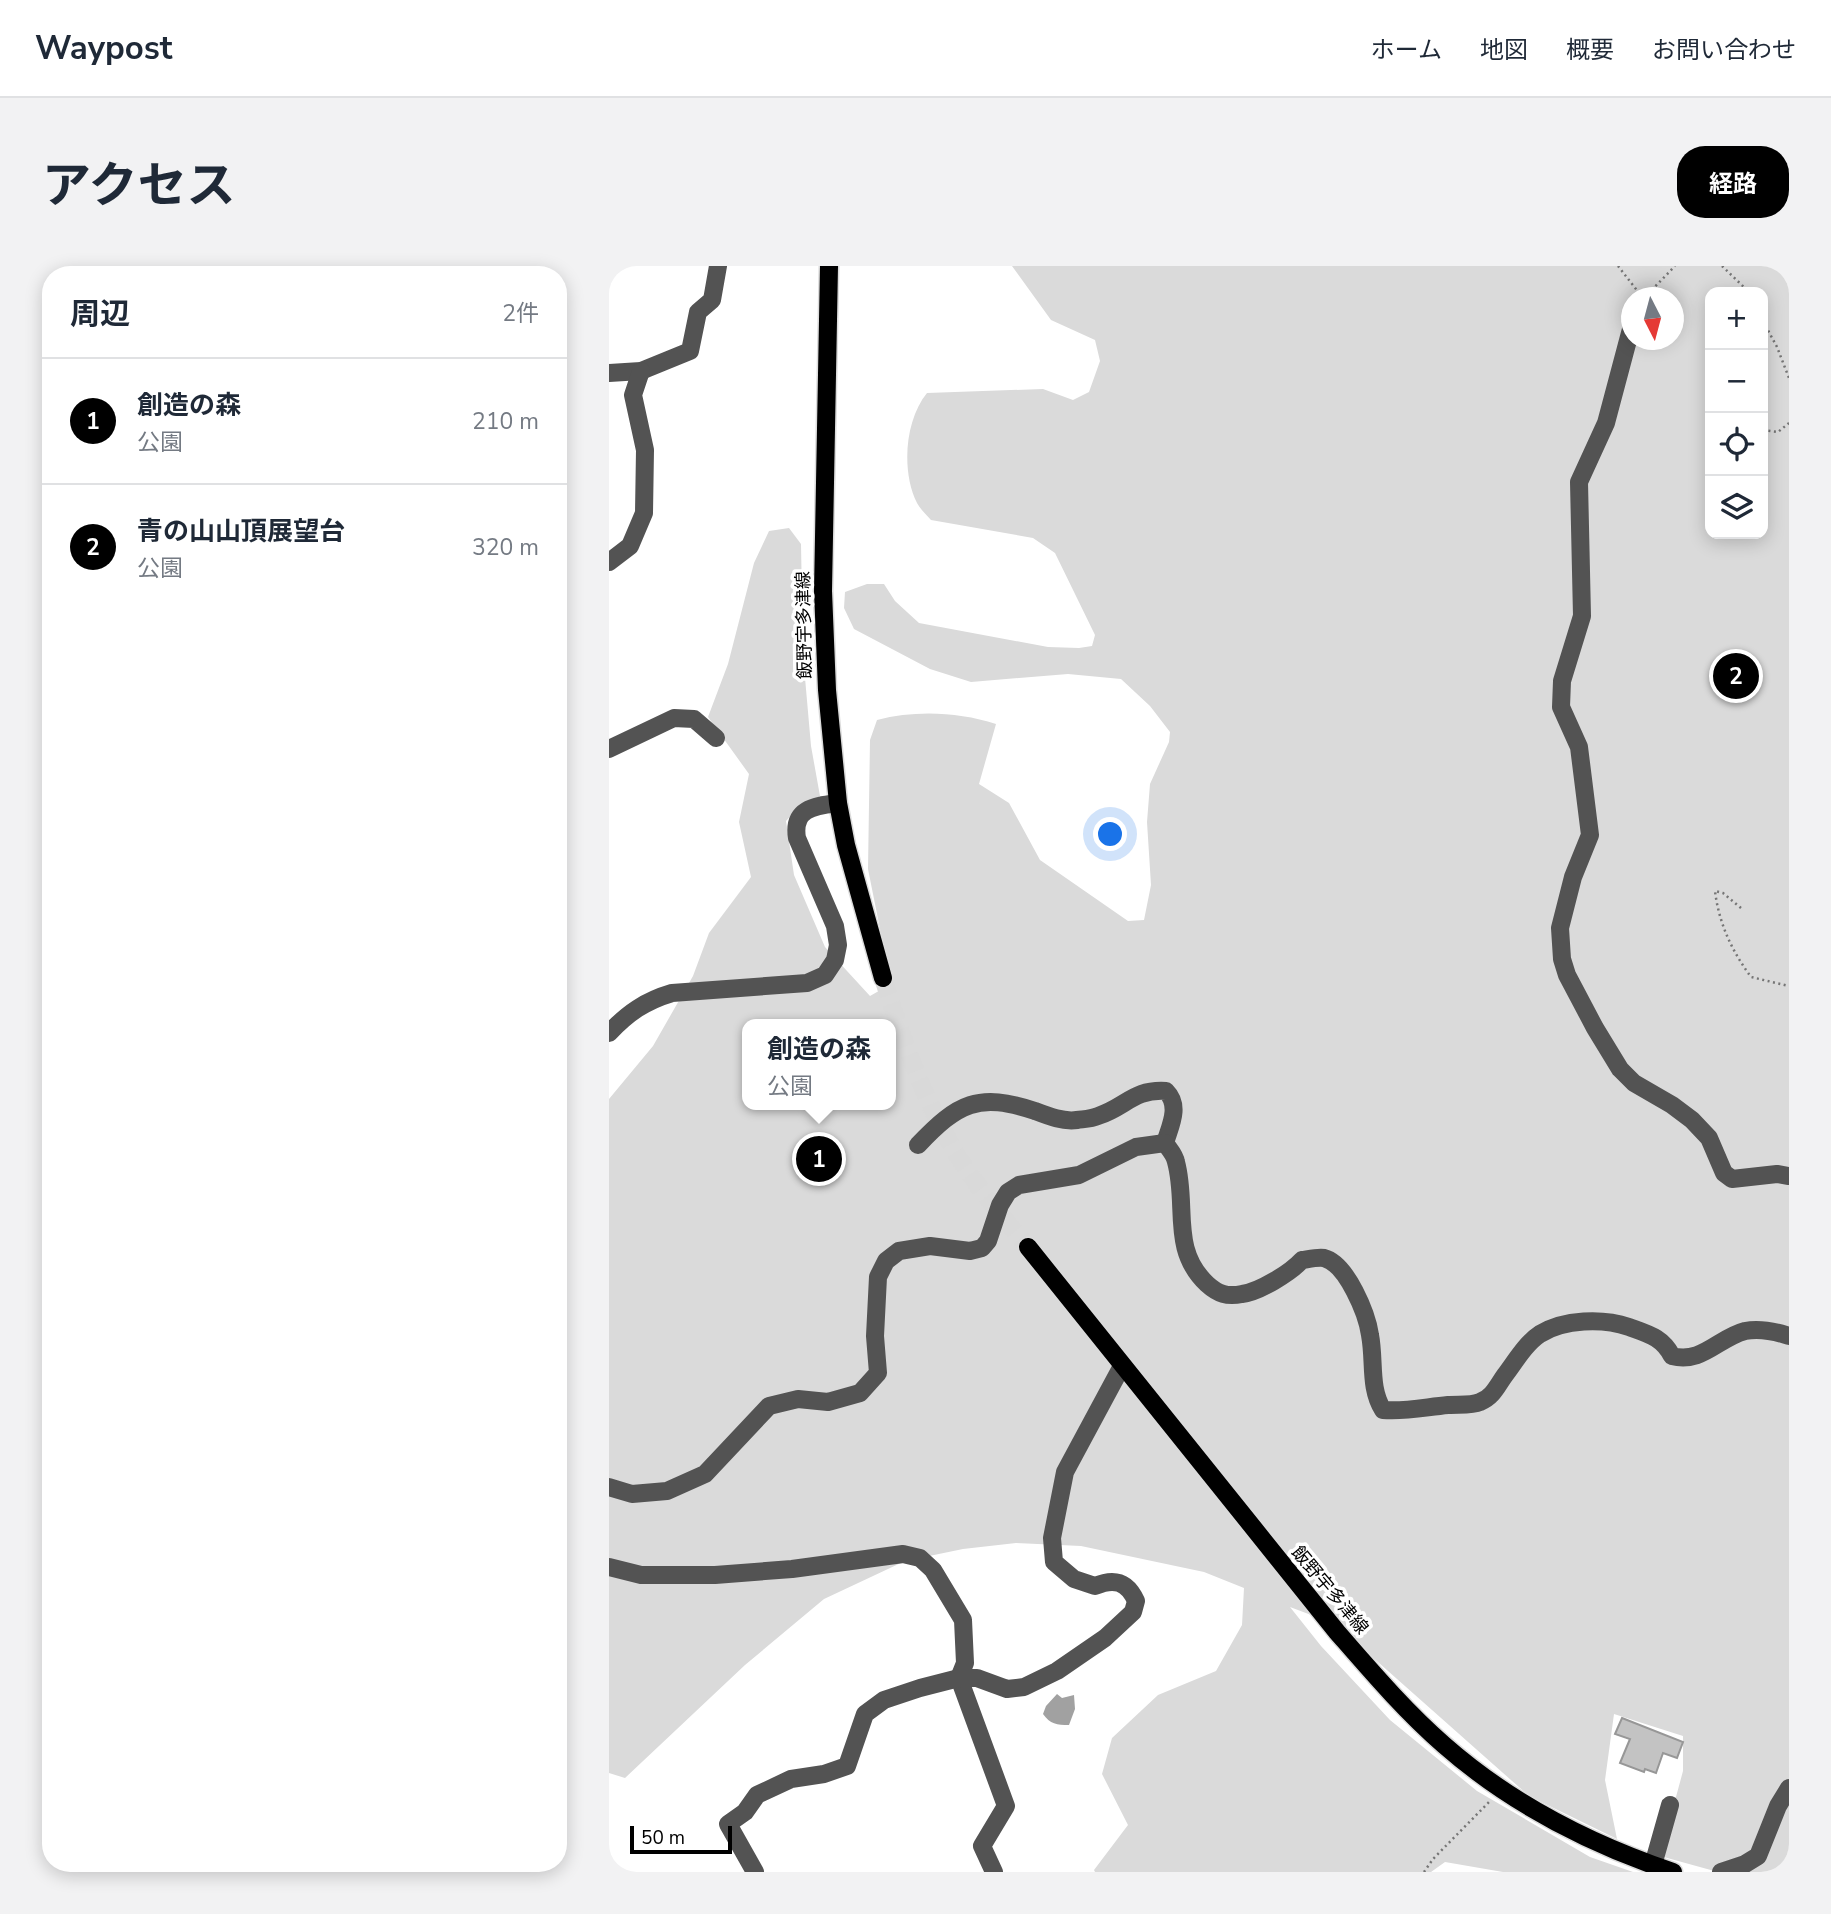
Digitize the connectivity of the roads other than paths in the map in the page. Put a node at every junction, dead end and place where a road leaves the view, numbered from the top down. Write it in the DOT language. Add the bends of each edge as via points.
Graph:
graph roads {
  1 [pos="717,266"];
  2 [pos="829,266"];
  3 [pos="1626,350"];
  4 [pos="641,371"];
  5 [pos="609,373"];
  6 [pos="609,562"];
  7 [pos="716,738"];
  8 [pos="609,749"];
  9 [pos="838,803"];
  10 [pos="883,978"];
  11 [pos="609,1033"];
  12 [pos="1165,1143"];
  13 [pos="918,1145"];
  14 [pos="1789,1175"];
  15 [pos="1028,1247"];
  16 [pos="1789,1336"];
  17 [pos="1122,1366"];
  18 [pos="609,1487"];
  19 [pos="609,1493"];
  20 [pos="632,1494"];
  21 [pos="609,1567"];
  22 [pos="959,1678"];
  23 [pos="1789,1788"];
  24 [pos="1670,1805"];
  25 [pos="1653,1865"];
  26 [pos="755,1872"];
  27 [pos="993,1872"];
  28 [pos="1673,1872"];
  29 [pos="1721,1872"];
  1 -- 4 [label="street" via="712,300 698,312 690,351"];
  2 -- 9 [label="main road, 飯野宇多津線" via="823,591"];
  3 -- 14 [label="street" via="1606,423 1580,482 1582,616 1562,681 1561,707 1579,747 1590,835 1560,928 1562,959 1572,986 1620,1069 1692,1120 1709,1139 1724,1174 1732,1179"];
  4 -- 5 [label="street"];
  4 -- 6 [label="street" via="633,395 645,450 644,513 630,546"];
  7 -- 8 [label="street" via="694,719 674,718"];
  9 -- 10 [label="main road, 飯野宇多津線"];
  9 -- 11 [label="street" via="812,807 800,815 795,826 835,926 835,960 825,975 807,983 672,993 627,1014"];
  12 -- 13 [label="street" via="1175,1106 1166,1091 1148,1090 1096,1117 1070,1121 1001,1101 978,1101 940,1122"];
  12 -- 16 [label="street" via="1176,1161 1184,1243 1195,1273 1227,1297 1249,1293 1302,1260 1323,1258 1338,1265 1349,1278 1370,1333 1376,1399 1383,1410 1479,1403 1494,1393 1527,1346 1559,1326 1619,1324 1656,1336 1672,1356 1684,1359 1743,1332 1762,1329"];
  12 -- 20 [label="street" via="1136,1147 1079,1175 1019,1185 1000,1205 982,1248 899,1251 886,1261 878,1277 878,1373 860,1393 828,1402 798,1399 769,1406 705,1474 667,1491"];
  15 -- 17 [label="main road, 飯野宇多津線"];
  17 -- 22 [label="street" via="1065,1472 1052,1538 1054,1562 1074,1579 1095,1586 1119,1581 1132,1592 1136,1601 1133,1612 1105,1638 1024,1687 1007,1689 977,1678"];
  17 -- 25 [label="main road, 飯野宇多津線" via="1336,1632 1445,1746 1553,1821"];
  18 -- 20 [label="street"];
  19 -- 20 [label="street"];
  21 -- 22 [label="street" via="641,1575 715,1575 903,1554 920,1558 933,1570 963,1620 965,1663"];
  22 -- 26 [label="street" via="884,1700 865,1714 846,1766 791,1779 757,1795 745,1812 728,1824"];
  22 -- 27 [label="street" via="1006,1806 982,1846"];
  23 -- 29 [label="street" via="1758,1856"];
  24 -- 25 [label="street"];
  25 -- 28 [label="main road, 飯野宇多津線"];
}
